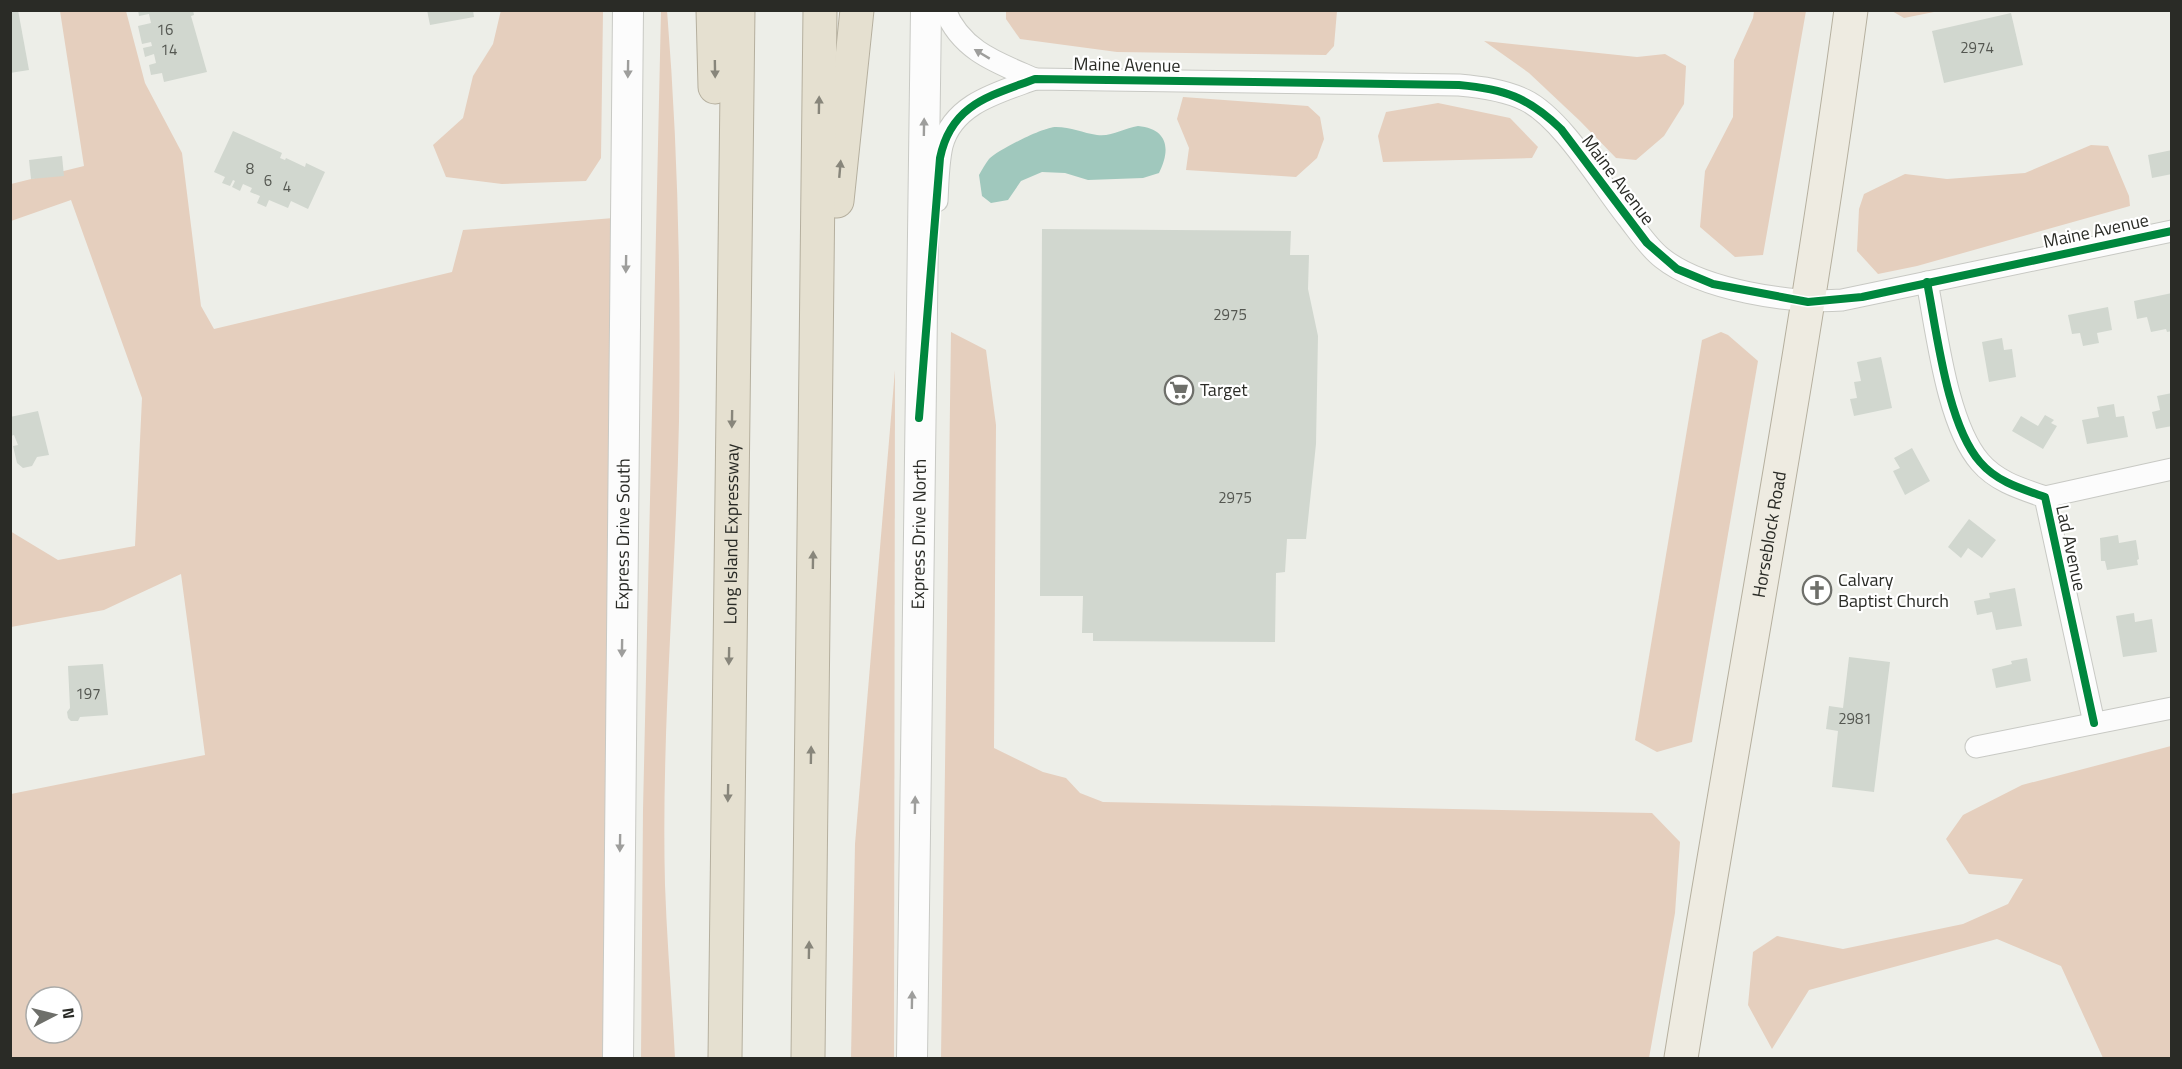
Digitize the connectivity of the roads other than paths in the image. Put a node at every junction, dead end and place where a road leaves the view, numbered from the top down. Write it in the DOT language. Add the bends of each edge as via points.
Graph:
graph roads {
  1 [pos="628,10"];
  2 [pos="713,10"];
  3 [pos="738,10"];
  4 [pos="820,10"];
  5 [pos="857,10"];
  6 [pos="926,10"];
  7 [pos="945,10"];
  8 [pos="1851,10"];
  9 [pos="1035,79"];
  10 [pos="2172,231"];
  11 [pos="1927,282"];
  12 [pos="1808,302"];
  13 [pos="733,361"];
  14 [pos="919,418"];
  15 [pos="2172,469"];
  16 [pos="814,478"];
  17 [pos="2045,497"];
  18 [pos="2172,708"];
  19 [pos="2094,723"];
  20 [pos="1976,747"];
  21 [pos="618,1059"];
  22 [pos="725,1059"];
  23 [pos="808,1059"];
  24 [pos="912,1059"];
  25 [pos="1681,1059"];
  1 -- 21 [label="main road, Express Drive South, one-way"];
  2 -- 13 [label="highway, one-way" via="715,113"];
  3 -- 13 [label="highway, Long Island Expressway"];
  16 -- 4 [label="highway, one-way"];
  16 -- 5 [label="highway, one-way"];
  14 -- 6 [label="main road, Express Drive North, one-way"];
  9 -- 7 [label="street, one-way" via="977,53 956,32"];
  8 -- 12 [label="main road, Horseblock Road"];
  9 -- 12 [label="street, Maine Avenue" via="1459,85 1503,92 1526,100 1561,129 1647,243 1677,269 1713,284"];
  9 -- 14 [label="street" via="978,101 968,108 943,143"];
  10 -- 11 [label="street, Maine Avenue"];
  11 -- 12 [label="street, Maine Avenue" via="1862,297"];
  11 -- 17 [label="street, Lad Avenue" via="1959,427 1980,463 2008,484"];
  12 -- 25 [label="main road, Horseblock Road"];
  13 -- 22 [label="highway, Long Island Expressway, one-way"];
  24 -- 14 [label="main road, Express Drive North, one-way"];
  15 -- 17 [label="street"];
  23 -- 16 [label="highway, one-way"];
  17 -- 19 [label="street, Lad Avenue"];
  18 -- 19 [label="street"];
  19 -- 20 [label="street"];
}
